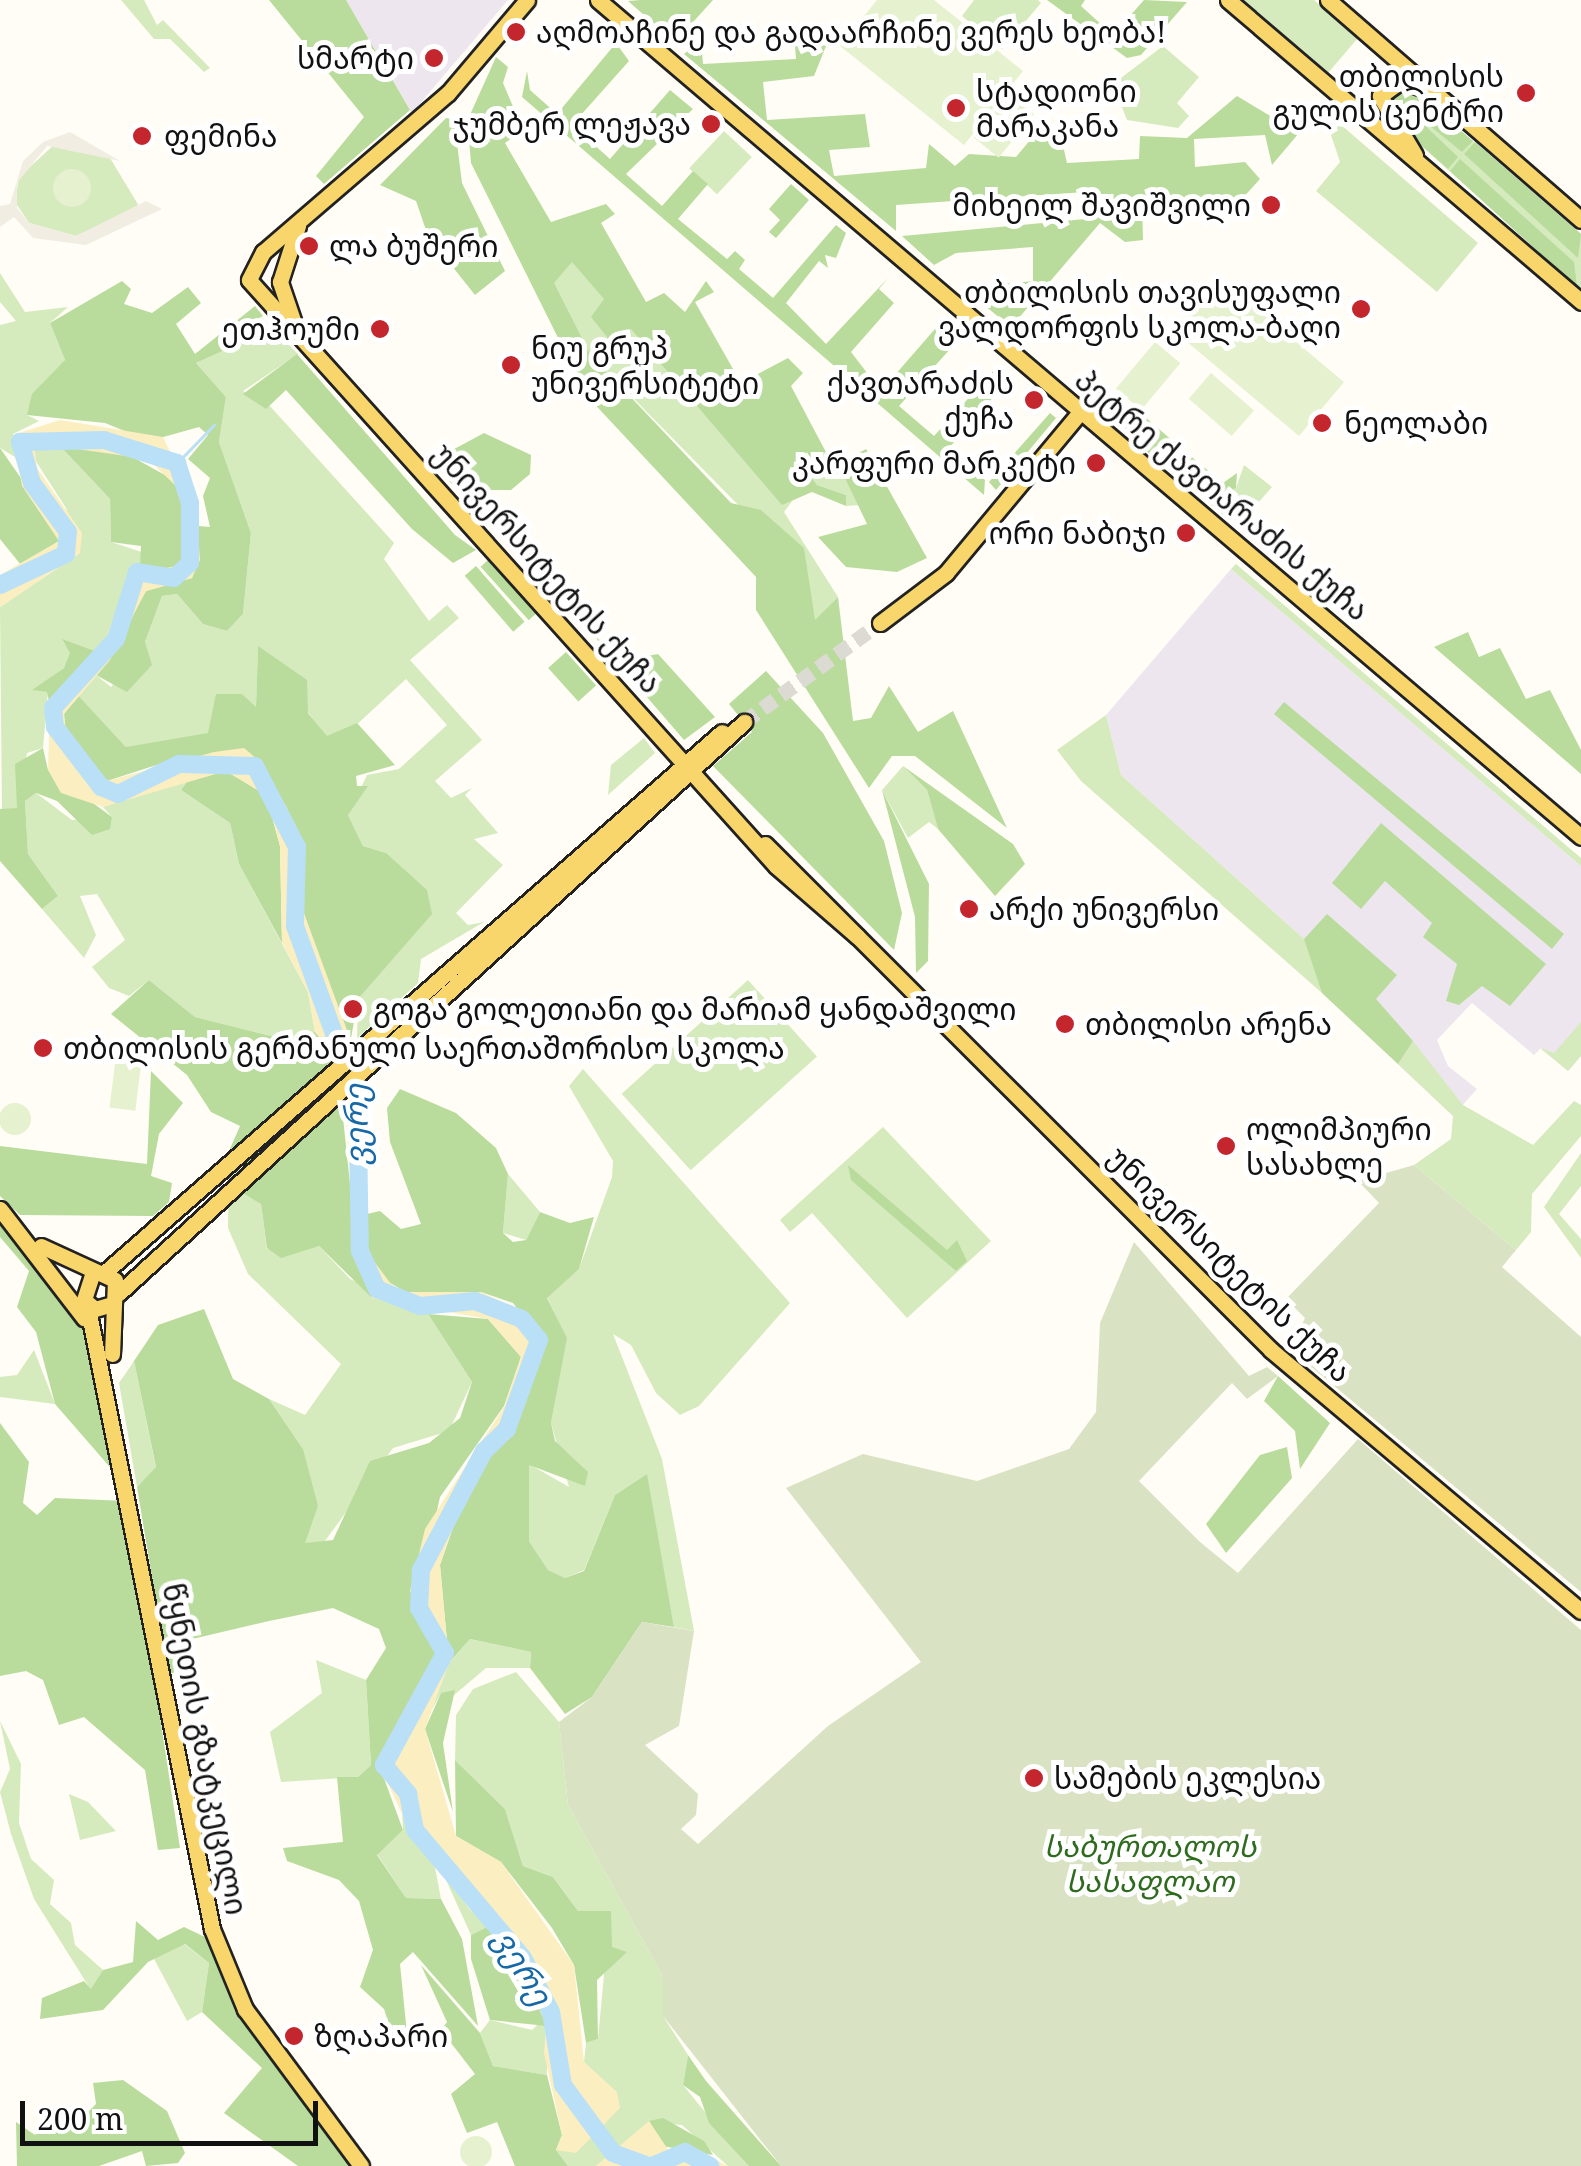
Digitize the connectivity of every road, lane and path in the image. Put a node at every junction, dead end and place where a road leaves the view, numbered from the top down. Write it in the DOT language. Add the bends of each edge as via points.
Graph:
graph roads {
  1 [pos="527,0"];
  2 [pos="598,0"];
  3 [pos="1228,0"];
  4 [pos="1328,0"];
  5 [pos="1440,94"];
  6 [pos="1421,166"];
  7 [pos="1581,220"];
  8 [pos="298,226"];
  9 [pos="253,266"];
  10 [pos="280,277"];
  11 [pos="252,287"];
  12 [pos="1581,302"];
  13 [pos="300,336"];
  14 [pos="1080,411"];
  15 [pos="880,623"];
  16 [pos="740,726"];
  17 [pos="687,764"];
  18 [pos="1581,837"];
  19 [pos="0,1210"];
  20 [pos="146,1251"];
  21 [pos="49,1258"];
  22 [pos="98,1274"];
  23 [pos="116,1298"];
  24 [pos="84,1299"];
  25 [pos="108,1358"];
  26 [pos="1581,1611"];
  27 [pos="362,2166"];
  1 -- 8 [label="main road" via="448,93"];
  2 -- 14 [label="main road, პეტრე ქავთარაძის ქუჩა"];
  3 -- 6 [label="main road"];
  4 -- 5 [label="main road"];
  5 -- 6 [label="main road" via="1402,80 1380,96"];
  5 -- 7 [label="main road"];
  6 -- 12 [label="main road"];
  8 -- 9 [label="main road"];
  8 -- 10 [label="main road"];
  9 -- 10 [label="main road" via="271,262"];
  9 -- 11 [label="main road"];
  10 -- 11 [label="main road" via="268,292"];
  10 -- 13 [label="main road, უნივერსიტეტის ქუჩა"];
  11 -- 13 [label="main road, უნივერსიტეტის ქუჩა"];
  13 -- 17 [label="main road, უნივერსიტეტის ქუჩა"];
  14 -- 15 [label="main road" via="940,578"];
  14 -- 18 [label="main road, პეტრე ქავთარაძის ქუჩა"];
  16 -- 17 [label="main road"];
  17 -- 20 [label="main road"];
  17 -- 26 [label="main road, უნივერსიტეტის ქუჩა" via="1271,1350"];
  19 -- 21 [label="main road"];
  20 -- 21 [label="main road" via="94,1263"];
  20 -- 22 [label="main road"];
  20 -- 23 [label="main road"];
  20 -- 25 [label="main road"];
  21 -- 22 [label="main road"];
  21 -- 24 [label="main road"];
  21 -- 25 [label="main road"];
  22 -- 23 [label="main road"];
  22 -- 24 [label="main road"];
  23 -- 24 [label="main road"];
  23 -- 25 [label="main road"];
  24 -- 25 [label="main road"];
  25 -- 27 [label="main road, წყნეთის გზატკეცილი" via="212,1929 246,2009"];
}
